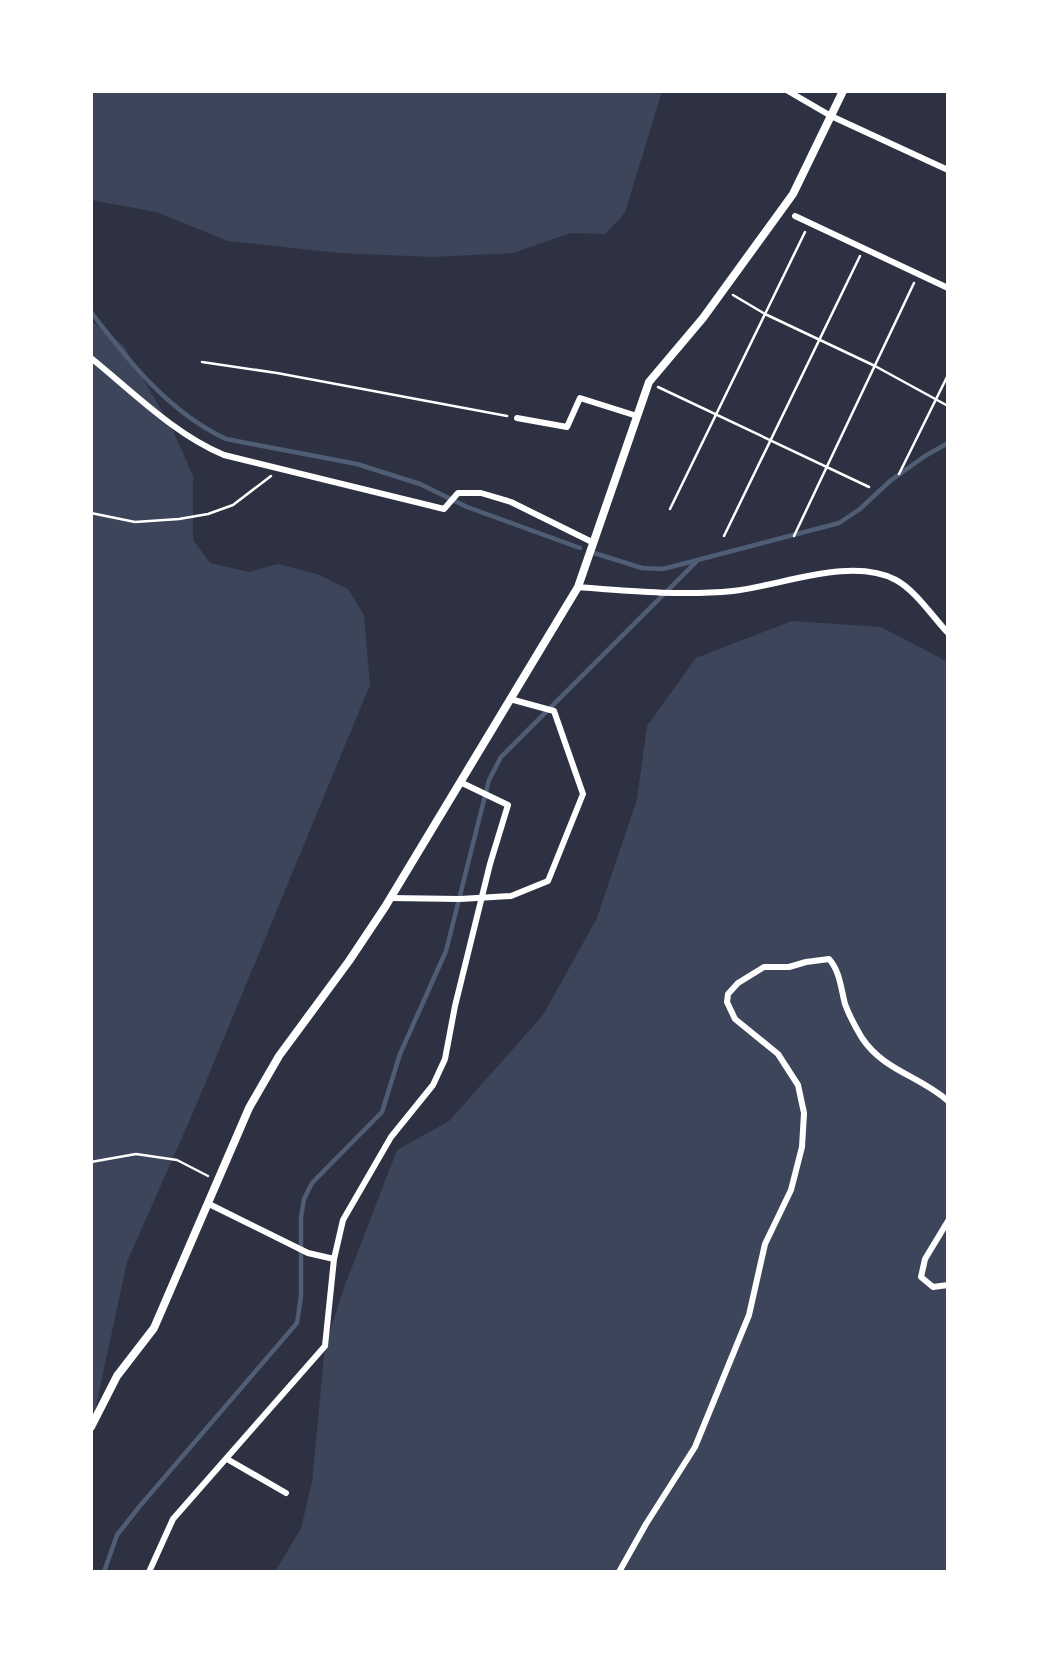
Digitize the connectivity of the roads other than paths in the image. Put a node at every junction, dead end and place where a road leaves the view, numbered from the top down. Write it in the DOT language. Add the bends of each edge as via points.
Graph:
graph roads {
  1 [pos="788,91"];
  2 [pos="843,91"];
  3 [pos="831,116"];
  4 [pos="948,170"];
  5 [pos="795,216"];
  6 [pos="948,288"];
  7 [pos="91,358"];
  8 [pos="637,416"];
  9 [pos="517,418"];
  10 [pos="594,543"];
  11 [pos="578,587"];
  12 [pos="948,633"];
  13 [pos="510,699"];
  14 [pos="460,782"];
  15 [pos="390,898"];
  16 [pos="482,898"];
  17 [pos="948,1101"];
  18 [pos="209,1204"];
  19 [pos="948,1221"];
  20 [pos="334,1259"];
  21 [pos="948,1284"];
  22 [pos="91,1427"];
  23 [pos="227,1459"];
  24 [pos="286,1493"];
  25 [pos="149,1572"];
  26 [pos="619,1572"];
  1 -- 3 [label="street"];
  2 -- 3 [label="main road"];
  3 -- 4 [label="street"];
  3 -- 8 [label="main road" via="793,194 703,318 649,382"];
  5 -- 6 [label="street"];
  7 -- 10 [label="street" via="203,447 224,455 444,509 458,493 481,493 511,502"];
  8 -- 9 [label="street" via="580,398 567,427"];
  8 -- 10 [label="main road"];
  10 -- 11 [label="main road"];
  11 -- 12 [label="street" via="723,592 857,571 894,579"];
  11 -- 13 [label="main road"];
  13 -- 14 [label="main road"];
  13 -- 16 [label="street" via="554,711 583,794 548,881 511,896"];
  14 -- 15 [label="main road"];
  14 -- 16 [label="street" via="508,805"];
  15 -- 16 [label="street"];
  15 -- 18 [label="main road" via="279,1056 249,1108"];
  16 -- 20 [label="street" via="445,1059 433,1085 391,1138 343,1220"];
  17 -- 26 [label="street" via="875,1054 846,1007 835,965 829,959 764,967 728,993 727,1002 736,1019 778,1054 797,1084 804,1113 802,1147 791,1190 765,1244 749,1315 695,1447"];
  18 -- 20 [label="street" via="308,1253"];
  18 -- 22 [label="main road" via="154,1328 117,1376"];
  19 -- 21 [label="street" via="925,1259 921,1277 933,1287"];
  20 -- 23 [label="street" via="325,1346"];
  23 -- 24 [label="street"];
  23 -- 25 [label="street" via="173,1519"];
}
